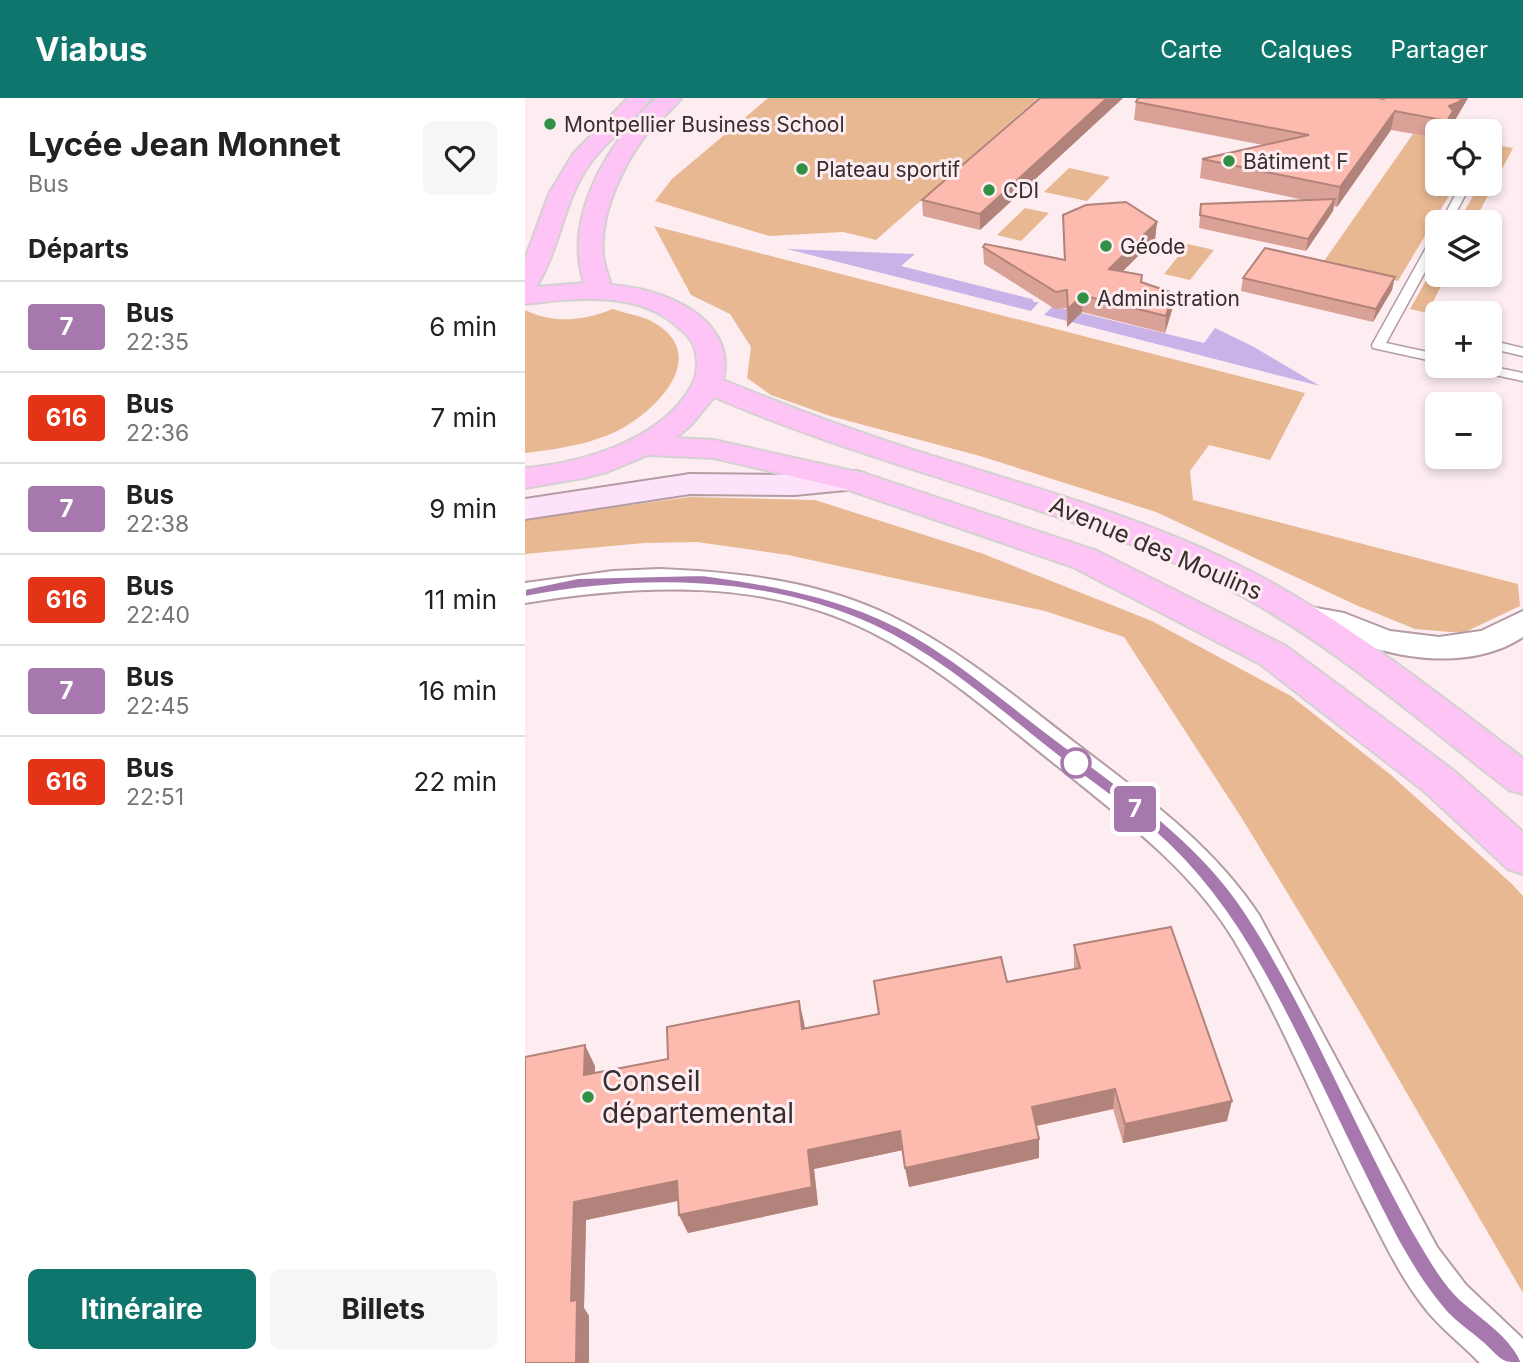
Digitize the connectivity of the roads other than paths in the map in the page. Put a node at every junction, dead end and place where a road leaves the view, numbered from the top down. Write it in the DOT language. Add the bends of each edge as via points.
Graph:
graph roads {
  1 [pos="640,98"];
  2 [pos="670,98"];
  3 [pos="1425,261"];
  4 [pos="525,283"];
  5 [pos="600,291"];
  6 [pos="525,296"];
  7 [pos="1502,347"];
  8 [pos="1523,352"];
  9 [pos="1425,355"];
  10 [pos="1502,372"];
  11 [pos="1523,377"];
  12 [pos="708,384"];
  13 [pos="643,446"];
  14 [pos="525,478"];
  15 [pos="855,481"];
  16 [pos="525,509"];
  17 [pos="525,593"];
  18 [pos="1305,616"];
  19 [pos="1523,622"];
  20 [pos="1523,779"];
  21 [pos="1523,857"];
  22 [pos="1510,1352"];
  1 -- 4 [label="main road" via="581,159 561,194 537,264"];
  2 -- 5 [label="main road" via="650,114 621,157 596,212 589,251"];
  3 -- 9 [label="lane" via="1378,345"];
  5 -- 6 [label="main road"];
  5 -- 12 [label="main road" via="667,306 691,321 706,339 712,361"];
  7 -- 8 [label="lane"];
  10 -- 11 [label="lane"];
  12 -- 13 [label="main road" via="684,416"];
  12 -- 18 [label="main road, Avenue des Moulins" via="832,435 1087,513 1223,571"];
  13 -- 14 [label="main road" via="595,465"];
  13 -- 15 [label="main road, Avenue des Moulins" via="714,449"];
  15 -- 16 [label="main road, Avenue des Moulins" via="690,484"];
  15 -- 21 [label="main road, Avenue des Moulins" via="1084,559 1273,655 1439,781"];
  17 -- 22 [label="street" via="578,583 702,579 757,586 877,622 991,697 1160,827 1236,911 1423,1265 1451,1304"];
  18 -- 19 [label="street" via="1331,617 1373,636 1440,648 1507,634"];
  18 -- 20 [label="main road, Avenue des Moulins"];
}
